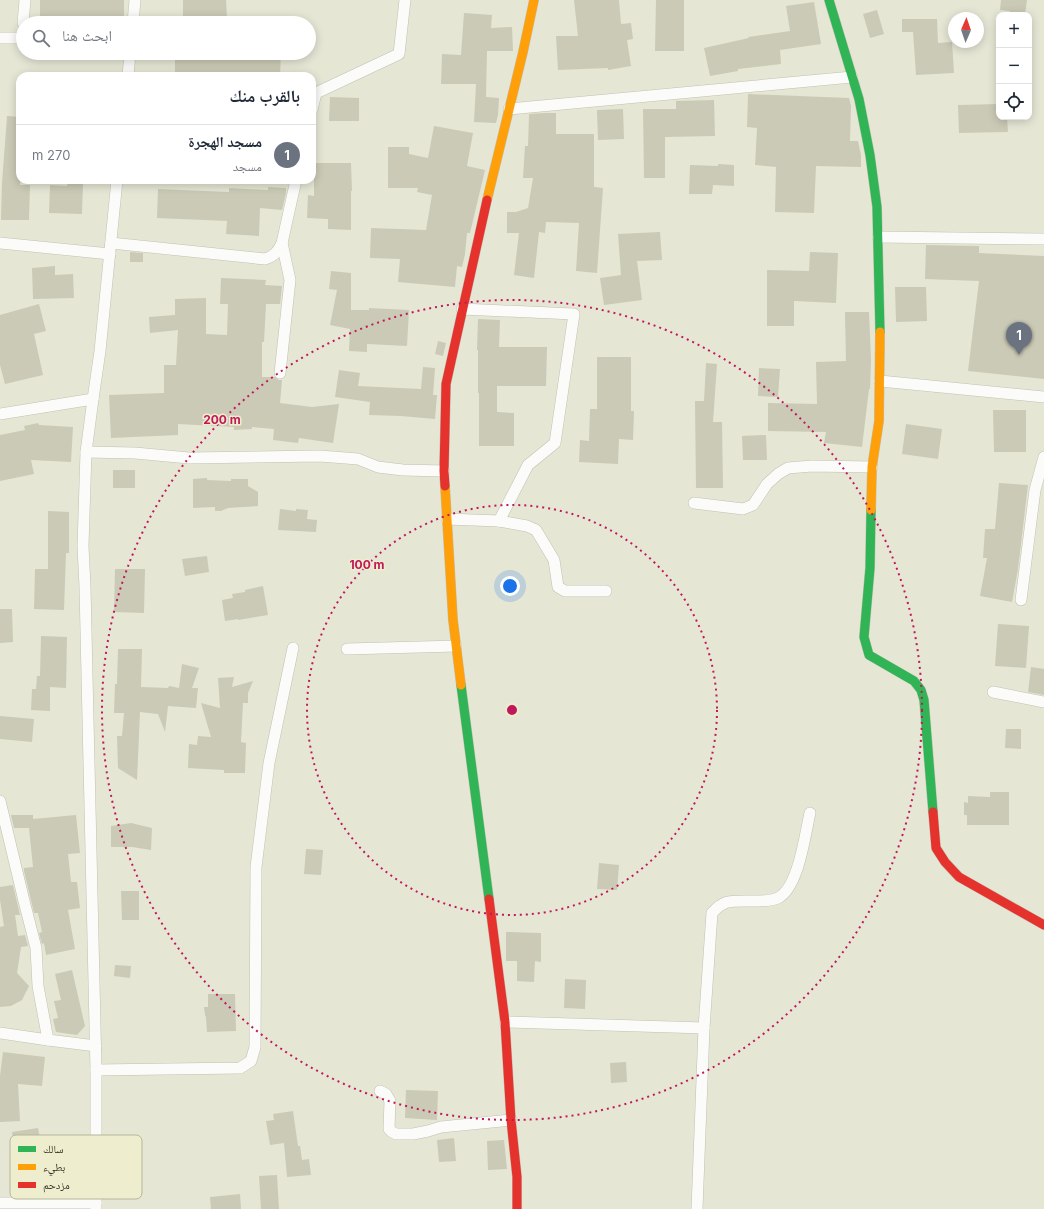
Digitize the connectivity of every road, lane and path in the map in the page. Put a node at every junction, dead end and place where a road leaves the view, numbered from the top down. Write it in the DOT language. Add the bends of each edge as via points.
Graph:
graph roads {
  1 [pos="25,0"];
  2 [pos="135,0"];
  3 [pos="405,0"];
  4 [pos="534,0"];
  5 [pos="829,0"];
  6 [pos="24,16"];
  7 [pos="134,16"];
  8 [pos="0,38"];
  9 [pos="16,38"];
  10 [pos="129,60"];
  11 [pos="128,72"];
  12 [pos="852,77"];
  13 [pos="316,93"];
  14 [pos="509,109"];
  15 [pos="118,184"];
  16 [pos="295,184"];
  17 [pos="878,237"];
  18 [pos="1044,239"];
  19 [pos="111,242"];
  20 [pos="0,243"];
  21 [pos="282,243"];
  22 [pos="110,254"];
  23 [pos="462,309"];
  24 [pos="280,373"];
  25 [pos="880,381"];
  26 [pos="1044,397"];
  27 [pos="93,399"];
  28 [pos="0,414"];
  29 [pos="86,452"];
  30 [pos="1044,457"];
  31 [pos="872,467"];
  32 [pos="444,471"];
  33 [pos="694,502"];
  34 [pos="447,519"];
  35 [pos="499,521"];
  36 [pos="606,591"];
  37 [pos="1021,600"];
  38 [pos="456,646"];
  39 [pos="293,648"];
  40 [pos="347,649"];
  41 [pos="993,692"];
  42 [pos="1044,702"];
  43 [pos="0,801"];
  44 [pos="810,813"];
  45 [pos="1044,925"];
  46 [pos="505,1022"];
  47 [pos="704,1028"];
  48 [pos="0,1033"];
  49 [pos="48,1040"];
  50 [pos="96,1046"];
  51 [pos="96,1070"];
  52 [pos="380,1091"];
  53 [pos="511,1120"];
  54 [pos="96,1135"];
  55 [pos="0,1203"];
  56 [pos="96,1206"];
  57 [pos="517,1209"];
  58 [pos="697,1209"];
  1 -- 6 [label="street"];
  2 -- 7 [label="street"];
  3 -- 13 [label="street" via="399,54"];
  4 -- 14 [label="street"];
  5 -- 12 [label="street"];
  8 -- 9 [label="street"];
  10 -- 11 [label="street"];
  12 -- 14 [label="street"];
  12 -- 17 [label="street" via="870,155"];
  14 -- 23 [label="street"];
  15 -- 19 [label="street"];
  16 -- 21 [label="street"];
  17 -- 18 [label="street"];
  17 -- 25 [label="street"];
  19 -- 21 [label="street" via="264,259 278,251"];
  19 -- 22 [label="street"];
  20 -- 22 [label="street"];
  21 -- 24 [label="street" via="290,280"];
  22 -- 27 [label="street"];
  23 -- 32 [label="street" via="446,384"];
  23 -- 35 [label="street" via="574,314 555,443 528,465"];
  25 -- 26 [label="street"];
  25 -- 31 [label="street" via="879,421"];
  27 -- 28 [label="street"];
  27 -- 29 [label="street"];
  29 -- 32 [label="street" via="189,458 320,456 358,459 378,467"];
  29 -- 50 [label="street" via="83,546"];
  30 -- 37 [label="street" via="1035,490"];
  31 -- 33 [label="street" via="788,468 767,484 753,505 744,509"];
  31 -- 45 [label="street" via="870,568 864,637 869,655 914,681 921,690 924,700 936,848 959,877"];
  32 -- 34 [label="street"];
  34 -- 35 [label="street"];
  34 -- 38 [label="street"];
  35 -- 36 [label="street" via="536,530 554,560 558,587 561,589"];
  38 -- 40 [label="street"];
  38 -- 46 [label="street"];
  39 -- 51 [label="street" via="269,763 256,867 255,1047 250,1061 240,1068"];
  41 -- 42 [label="street"];
  43 -- 49 [label="street" via="36,948 38,986"];
  44 -- 47 [label="street" via="798,868 784,894 765,900 728,902 720,905 712,913"];
  46 -- 47 [label="street"];
  46 -- 53 [label="street"];
  47 -- 58 [label="street"];
  48 -- 49 [label="street"];
  49 -- 50 [label="street"];
  50 -- 51 [label="street"];
  51 -- 54 [label="street"];
  52 -- 53 [label="street" via="386,1094 390,1101 389,1129 396,1134 413,1134 441,1127"];
  53 -- 57 [label="street" via="517,1177"];
  55 -- 56 [label="street"];
}
